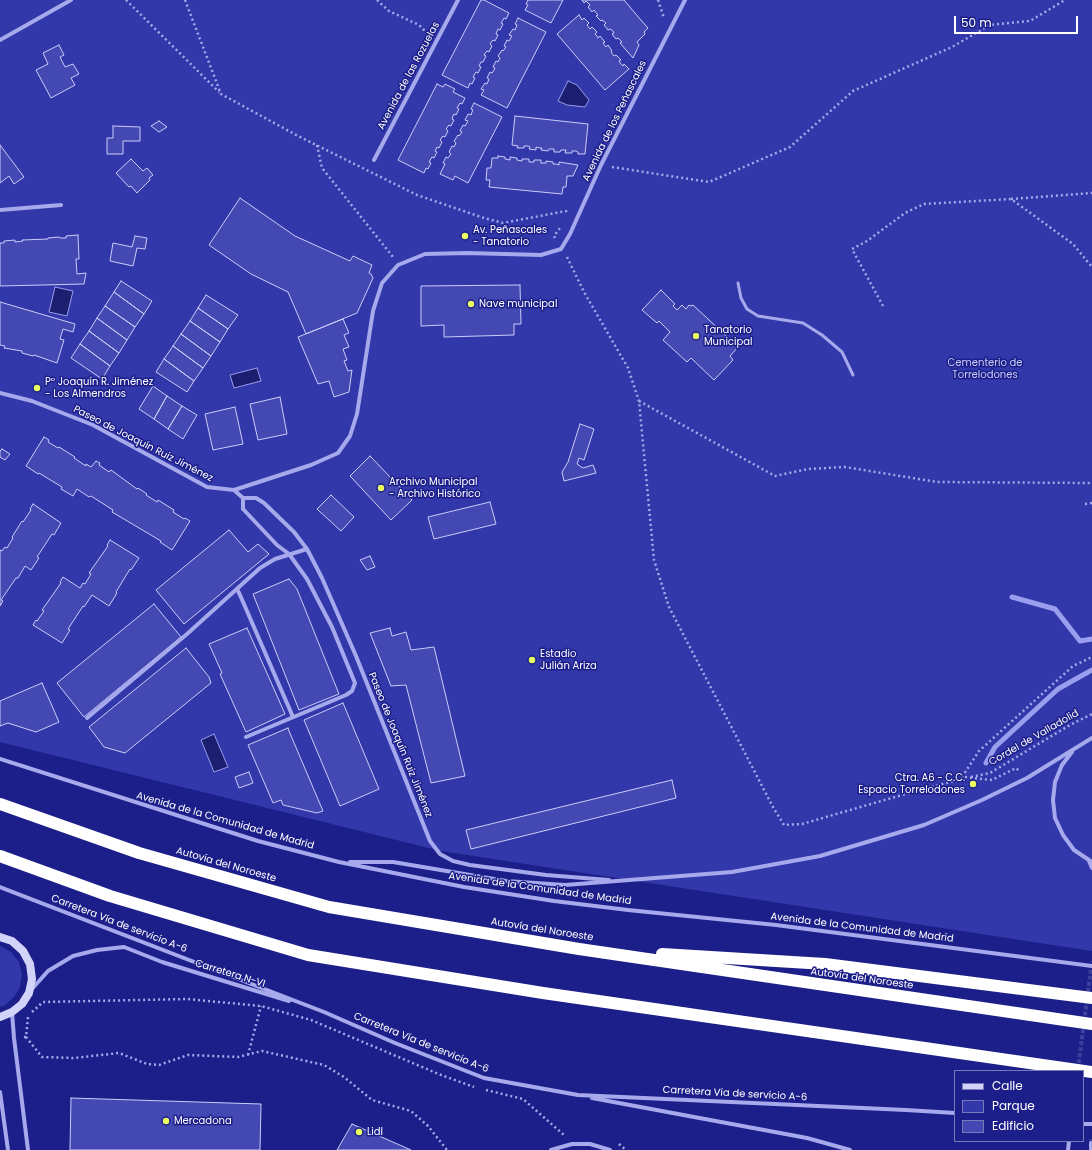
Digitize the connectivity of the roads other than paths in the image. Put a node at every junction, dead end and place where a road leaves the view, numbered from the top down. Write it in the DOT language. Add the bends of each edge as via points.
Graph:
graph roads {
  1 [pos="71,0"];
  2 [pos="458,0"];
  3 [pos="685,0"];
  4 [pos="0,40"];
  5 [pos="374,160"];
  6 [pos="61,205"];
  7 [pos="0,210"];
  8 [pos="561,249"];
  9 [pos="738,283"];
  10 [pos="853,375"];
  11 [pos="0,393"];
  12 [pos="234,490"];
  13 [pos="243,498"];
  14 [pos="308,549"];
  15 [pos="289,554"];
  16 [pos="237,589"];
  17 [pos="293,717"];
  18 [pos="87,718"];
  19 [pos="246,736"];
  20 [pos="1092,738"];
  21 [pos="1074,750"];
  22 [pos="0,759"];
  23 [pos="0,804"];
  24 [pos="0,856"];
  25 [pos="1090,861"];
  26 [pos="339,862"];
  27 [pos="1092,868"];
  28 [pos="624,882"];
  29 [pos="0,887"];
  30 [pos="0,937"];
  31 [pos="579,949"];
  32 [pos="1092,966"];
  33 [pos="28,993"];
  34 [pos="1092,998"];
  35 [pos="12,1012"];
  36 [pos="324,1012"];
  37 [pos="0,1017"];
  38 [pos="1092,1024"];
  39 [pos="1078,1070"];
  40 [pos="0,1092"];
  41 [pos="578,1095"];
  42 [pos="954,1113"];
  43 [pos="1091,1143"];
  44 [pos="8,1150"];
  45 [pos="28,1150"];
  46 [pos="550,1150"];
  47 [pos="610,1150"];
  48 [pos="850,1150"];
  49 [pos="1090,1150"];
  1 -- 4 [label="street"];
  2 -- 5 [label="street, Avenida de las Rozuelas"];
  3 -- 8 [label="street, Avenida de los Peñascales"];
  6 -- 7 [label="street"];
  8 -- 12 [label="street, Paseo de Joaquín Ruiz Jiménez" via="541,255 425,254 398,264 382,283 372,311 357,414 350,436 338,453 312,465"];
  9 -- 10 [label="lane" via="741,298 747,309 758,316 803,323 842,352"];
  11 -- 12 [label="street, Paseo de Joaquín Ruiz Jiménez" via="40,404 93,425 207,487"];
  12 -- 13 [label="street, Paseo de Joaquín Ruiz Jiménez"];
  13 -- 14 [label="street, Paseo de Joaquín Ruiz Jiménez" via="256,498 264,504"];
  13 -- 15 [label="street" via="242,509"];
  14 -- 15 [label="street"];
  14 -- 28 [label="street, Paseo de Joaquín Ruiz Jiménez" via="356,656 430,841 440,854 453,861 470,865"];
  15 -- 16 [label="street" via="274,559 260,568"];
  15 -- 17 [label="street" via="307,579 332,627 355,683 352,691 346,695"];
  16 -- 17 [label="street"];
  16 -- 18 [label="street"];
  17 -- 19 [label="street"];
  20 -- 21 [label="street"];
  21 -- 25 [label="street" via="1062,765 1055,782 1053,800 1056,818 1063,835 1074,850"];
  21 -- 28 [label="street" via="1027,778 924,825 820,856 732,872"];
  22 -- 26 [label="street, Avenida de la Comunidad de Madrid" via="258,841"];
  23 -- 31 [label="highway, Autovía del Noroeste" via="139,853 329,907"];
  24 -- 39 [label="highway" via="110,896 308,955 551,994"];
  25 -- 27 [label="street"];
  26 -- 28 [label="street" via="393,862 506,882 564,886"];
  26 -- 32 [label="street, Avenida de la Comunidad de Madrid" via="464,887 554,900 776,924"];
  29 -- 36 [label="street, Carretera Vía de servicio A-6"];
  30 -- 33 [label="main road" via="12,941 23,951 30,964 32,979"];
  31 -- 34 [label="highway" via="825,964"];
  31 -- 38 [label="highway, Autovía del Noroeste"];
  33 -- 35 [label="main road" via="22,1004"];
  33 -- 36 [label="street, Carretera N-VI" via="48,971 72,956 124,947 162,962"];
  35 -- 37 [label="main road"];
  35 -- 45 [label="street"];
  36 -- 41 [label="street, Carretera Vía de servicio A-6" via="484,1078"];
  40 -- 44 [label="street"];
  41 -- 42 [label="street, Carretera Vía de servicio A-6"];
  41 -- 48 [label="street" via="807,1138"];
  43 -- 49 [label="street"];
  46 -- 47 [label="street" via="572,1144 590,1144"];
}
